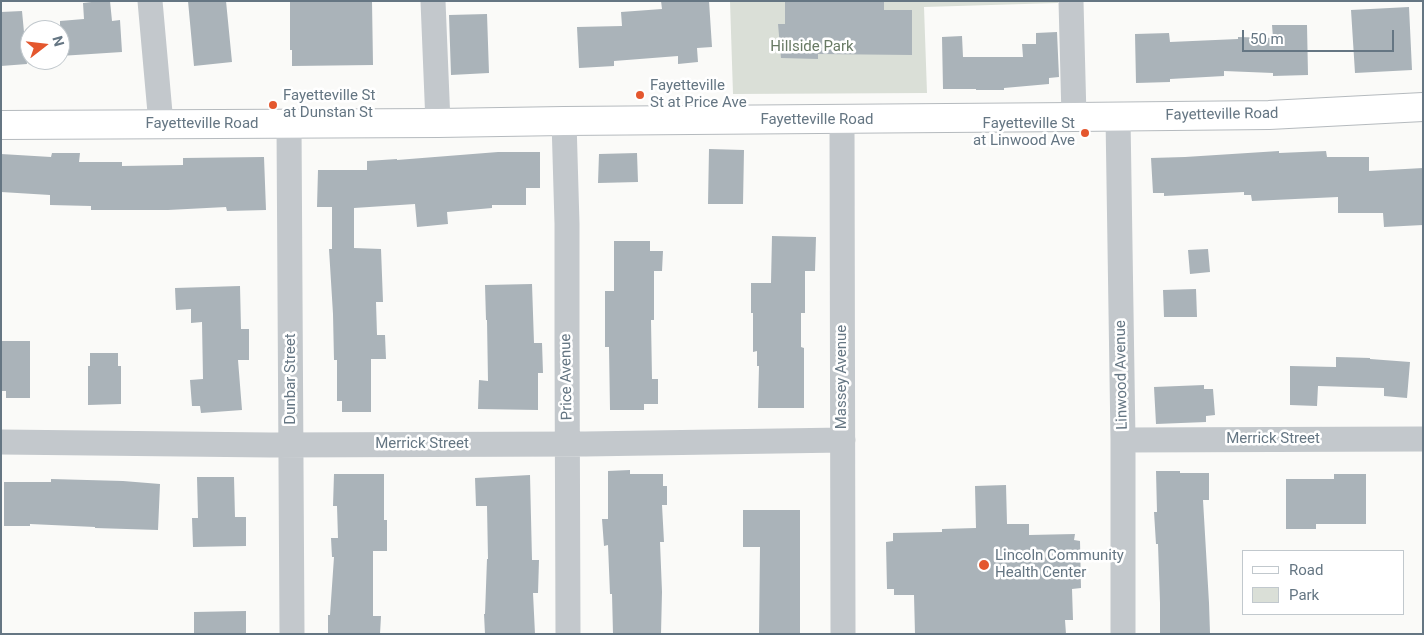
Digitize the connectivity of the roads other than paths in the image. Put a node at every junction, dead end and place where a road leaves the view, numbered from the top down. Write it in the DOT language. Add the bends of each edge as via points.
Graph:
graph roads {
  1 [pos="150,1"];
  2 [pos="433,1"];
  3 [pos="1071,1"];
  4 [pos="1423,107"];
  5 [pos="1118,116"];
  6 [pos="1074,117"];
  7 [pos="842,120"];
  8 [pos="564,121"];
  9 [pos="438,123"];
  10 [pos="1,124"];
  11 [pos="161,124"];
  12 [pos="290,124"];
  13 [pos="1423,439"];
  14 [pos="843,440"];
  15 [pos="1123,440"];
  16 [pos="1,442"];
  17 [pos="568,444"];
  18 [pos="291,445"];
  19 [pos="292,634"];
  20 [pos="568,634"];
  21 [pos="843,634"];
  22 [pos="1123,634"];
  1 -- 11 [label="street"];
  2 -- 9 [label="street"];
  3 -- 6 [label="street"];
  4 -- 5 [label="main road, Fayetteville Road" via="1269,115"];
  5 -- 6 [label="main road, Fayetteville Road"];
  5 -- 15 [label="street, Linwood Avenue"];
  6 -- 7 [label="main road, Fayetteville Road"];
  7 -- 8 [label="main road, Fayetteville Road"];
  7 -- 14 [label="street, Massey Avenue"];
  8 -- 9 [label="main road, Fayetteville Road"];
  8 -- 17 [label="street, Price Avenue"];
  9 -- 12 [label="main road, Fayetteville Road"];
  10 -- 11 [label="main road, Fayetteville Road"];
  11 -- 12 [label="main road, Fayetteville Road"];
  12 -- 18 [label="street, Dunbar Street"];
  13 -- 15 [label="street, Merrick Street"];
  14 -- 17 [label="street, Merrick Street"];
  14 -- 21 [label="street, Massey Avenue"];
  15 -- 22 [label="street, Linwood Avenue"];
  16 -- 18 [label="street, Merrick Street"];
  17 -- 18 [label="street, Merrick Street"];
  17 -- 20 [label="street, Price Avenue"];
  18 -- 19 [label="street, Dunbar Street"];
}
